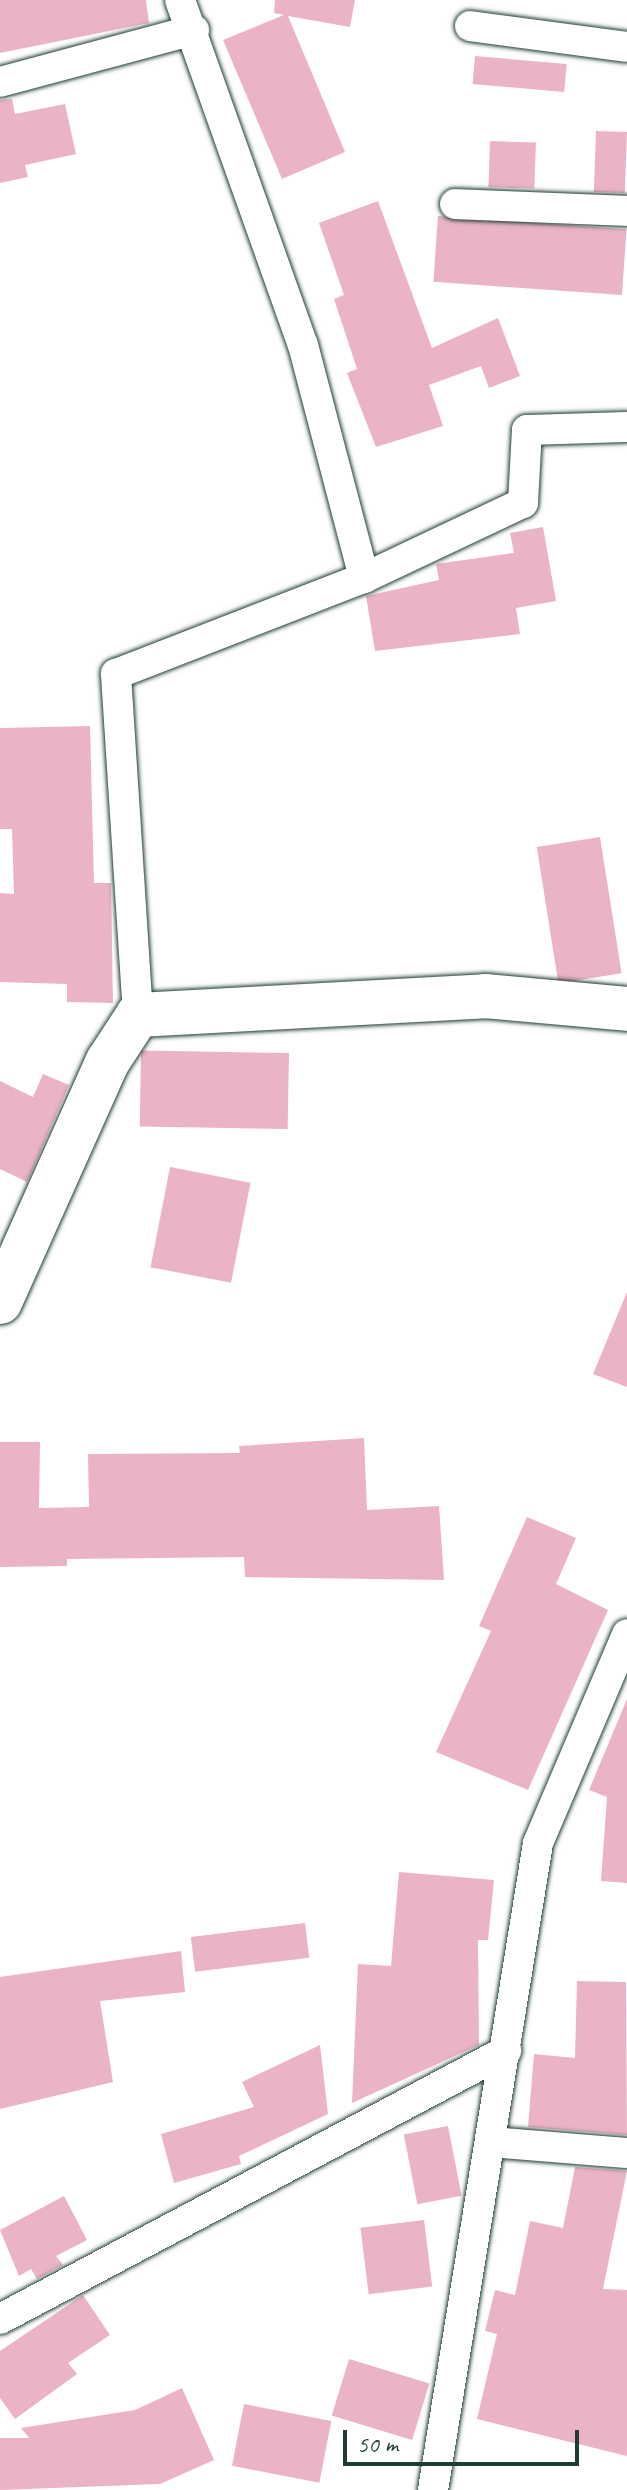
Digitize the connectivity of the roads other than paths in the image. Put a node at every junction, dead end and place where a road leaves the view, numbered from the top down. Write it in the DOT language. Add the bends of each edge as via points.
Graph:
graph roads {
  1 [pos="180,0"];
  2 [pos="470,26"];
  3 [pos="194,30"];
  4 [pos="627,47"];
  5 [pos="0,82"];
  6 [pos="455,204"];
  7 [pos="627,211"];
  8 [pos="627,427"];
  9 [pos="364,578"];
  10 [pos="627,1009"];
  11 [pos="138,1015"];
  12 [pos="0,1302"];
  13 [pos="627,1634"];
  14 [pos="506,2051"];
  15 [pos="490,2142"];
  16 [pos="627,2153"];
  17 [pos="0,2319"];
  18 [pos="433,2490"];
  1 -- 3 [label="street"];
  2 -- 4 [label="street"];
  3 -- 5 [label="street"];
  3 -- 9 [label="street" via="303,345"];
  6 -- 7 [label="street"];
  8 -- 9 [label="street" via="527,430 523,503"];
  9 -- 11 [label="street" via="116,674"];
  10 -- 11 [label="main road" via="485,996"];
  11 -- 12 [label="main road" via="108,1061"];
  13 -- 14 [label="street" via="538,1843"];
  14 -- 15 [label="street"];
  14 -- 17 [label="street"];
  15 -- 16 [label="street"];
  15 -- 18 [label="street"];
}
